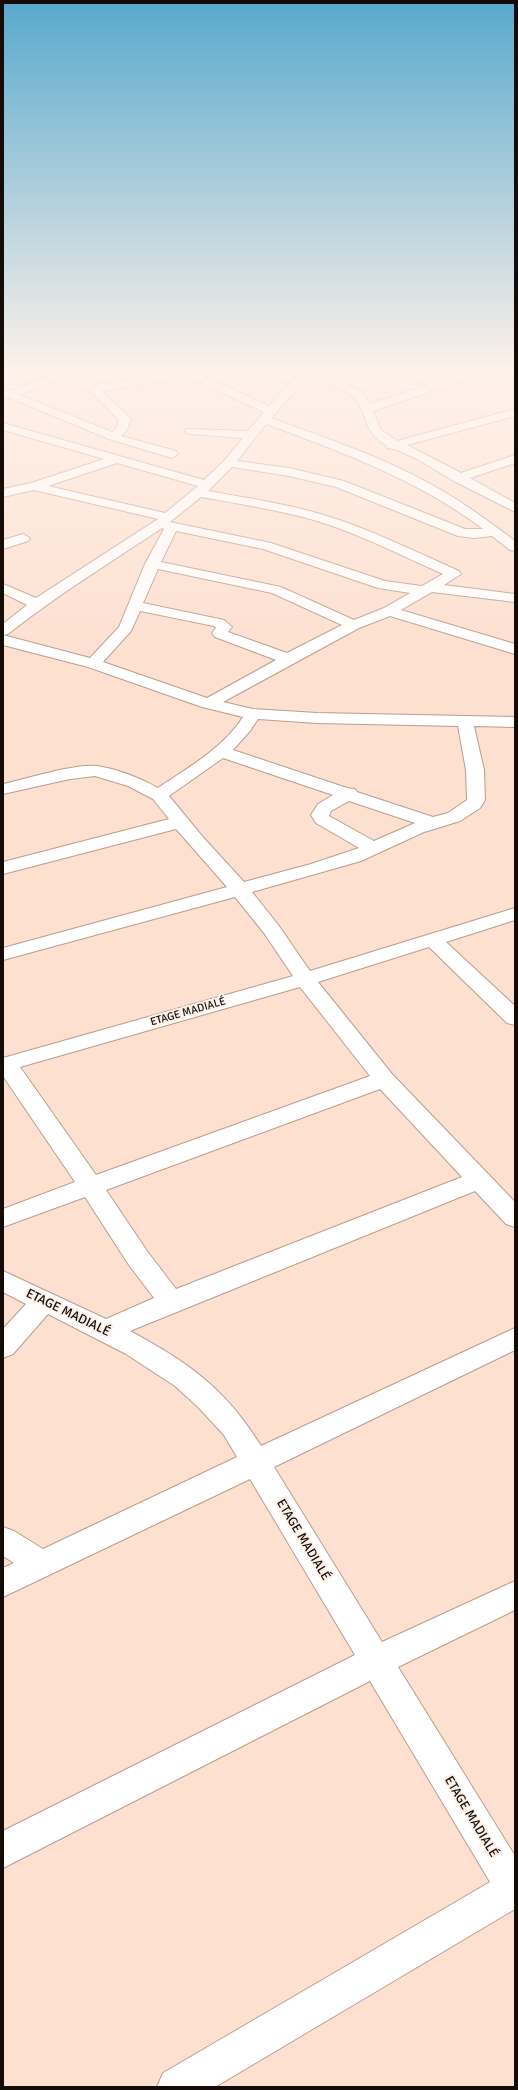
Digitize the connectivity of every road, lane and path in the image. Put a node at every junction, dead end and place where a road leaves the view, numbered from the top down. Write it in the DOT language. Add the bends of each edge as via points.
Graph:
graph roads {
  1 [pos="95,466"];
  2 [pos="138,466"];
  3 [pos="226,466"];
  4 [pos="246,466"];
  5 [pos="380,466"];
  6 [pos="435,466"];
  7 [pos="499,466"];
  8 [pos="463,480"];
  9 [pos="34,486"];
  10 [pos="202,489"];
  11 [pos="433,491"];
  12 [pos="3,493"];
  13 [pos="515,508"];
  14 [pos="167,522"];
  15 [pos="494,532"];
  16 [pos="23,538"];
  17 [pos="3,545"];
  18 [pos="515,547"];
  19 [pos="152,564"];
  20 [pos="3,588"];
  21 [pos="428,590"];
  22 [pos="515,598"];
  23 [pos="37,604"];
  24 [pos="134,606"];
  25 [pos="389,611"];
  26 [pos="354,625"];
  27 [pos="3,631"];
  28 [pos="3,640"];
  29 [pos="515,649"];
  30 [pos="288,659"];
  31 [pos="93,664"];
  32 [pos="208,704"];
  33 [pos="252,714"];
  34 [pos="465,721"];
  35 [pos="515,722"];
  36 [pos="222,752"];
  37 [pos="3,789"];
  38 [pos="348,793"];
  39 [pos="159,795"];
  40 [pos="180,822"];
  41 [pos="435,824"];
  42 [pos="373,848"];
  43 [pos="3,868"];
  44 [pos="239,889"];
  45 [pos="515,914"];
  46 [pos="433,940"];
  47 [pos="3,954"];
  48 [pos="305,979"];
  49 [pos="515,1018"];
  50 [pos="4,1065"];
  51 [pos="384,1079"];
  52 [pos="480,1180"];
  53 [pos="90,1186"];
  54 [pos="3,1218"];
  55 [pos="515,1218"];
  56 [pos="3,1281"];
  57 [pos="44,1302"];
  58 [pos="171,1302"];
  59 [pos="103,1331"];
  60 [pos="515,1339"];
  61 [pos="3,1347"];
  62 [pos="256,1461"];
  63 [pos="3,1540"];
  64 [pos="41,1564"];
  65 [pos="3,1583"];
  66 [pos="515,1595"];
  67 [pos="376,1661"];
  68 [pos="3,1850"];
  69 [pos="515,1889"];
  70 [pos="177,2087"];
  1 -- 9 [label="street"];
  2 -- 10 [label="street"];
  3 -- 10 [label="street"];
  4 -- 15 [label="street" via="340,484 463,533"];
  5 -- 11 [label="street"];
  6 -- 8 [label="street"];
  7 -- 8 [label="street"];
  8 -- 11 [label="street"];
  8 -- 13 [label="street"];
  9 -- 12 [label="street"];
  9 -- 14 [label="street"];
  10 -- 14 [label="street"];
  10 -- 21 [label="street" via="323,519 454,574"];
  11 -- 15 [label="street"];
  14 -- 19 [label="street"];
  14 -- 21 [label="street" via="266,546 383,585"];
  14 -- 23 [label="street"];
  15 -- 18 [label="street"];
  16 -- 17 [label="street"];
  19 -- 24 [label="street"];
  19 -- 26 [label="street" via="276,590"];
  20 -- 23 [label="street"];
  21 -- 22 [label="street"];
  21 -- 25 [label="street"];
  23 -- 27 [label="street"];
  24 -- 30 [label="street" via="219,623 225,627 220,634"];
  24 -- 31 [label="street" via="126,628"];
  25 -- 26 [label="street"];
  25 -- 29 [label="street"];
  26 -- 30 [label="street"];
  28 -- 31 [label="street"];
  30 -- 32 [label="street"];
  31 -- 32 [label="street"];
  32 -- 33 [label="street"];
  33 -- 34 [label="street"];
  33 -- 36 [label="street" via="245,727"];
  34 -- 35 [label="street"];
  34 -- 41 [label="street" via="474,770 476,800 465,811"];
  36 -- 38 [label="street"];
  36 -- 39 [label="street"];
  37 -- 39 [label="street" via="96,771 134,782"];
  38 -- 41 [label="street"];
  38 -- 42 [label="street" via="324,808 320,815 322,819"];
  39 -- 40 [label="street"];
  40 -- 43 [label="street"];
  40 -- 44 [label="street"];
  41 -- 42 [label="street" via="418,828"];
  42 -- 44 [label="street" via="318,868"];
  44 -- 47 [label="street"];
  44 -- 48 [label="street" via="272,930"];
  45 -- 46 [label="street, ETAGE MADIALÉ"];
  46 -- 48 [label="street, ETAGE MADIALÉ"];
  46 -- 49 [label="street"];
  48 -- 50 [label="street, ETAGE MADIALÉ"];
  48 -- 51 [label="street"];
  50 -- 53 [label="street"];
  51 -- 52 [label="street"];
  51 -- 53 [label="street"];
  52 -- 55 [label="street"];
  52 -- 58 [label="street"];
  53 -- 54 [label="street"];
  53 -- 58 [label="street"];
  56 -- 57 [label="street, ETAGE MADIALÉ"];
  57 -- 59 [label="street, ETAGE MADIALÉ"];
  57 -- 61 [label="street"];
  58 -- 59 [label="street"];
  59 -- 62 [label="street, ETAGE MADIALÉ" via="178,1372 210,1400 234,1427"];
  60 -- 62 [label="street"];
  62 -- 64 [label="street"];
  62 -- 67 [label="street, ETAGE MADIALÉ"];
  63 -- 64 [label="street"];
  64 -- 65 [label="street"];
  66 -- 67 [label="street"];
  67 -- 68 [label="street"];
  67 -- 69 [label="street, ETAGE MADIALÉ"];
  69 -- 70 [label="street"];
}
